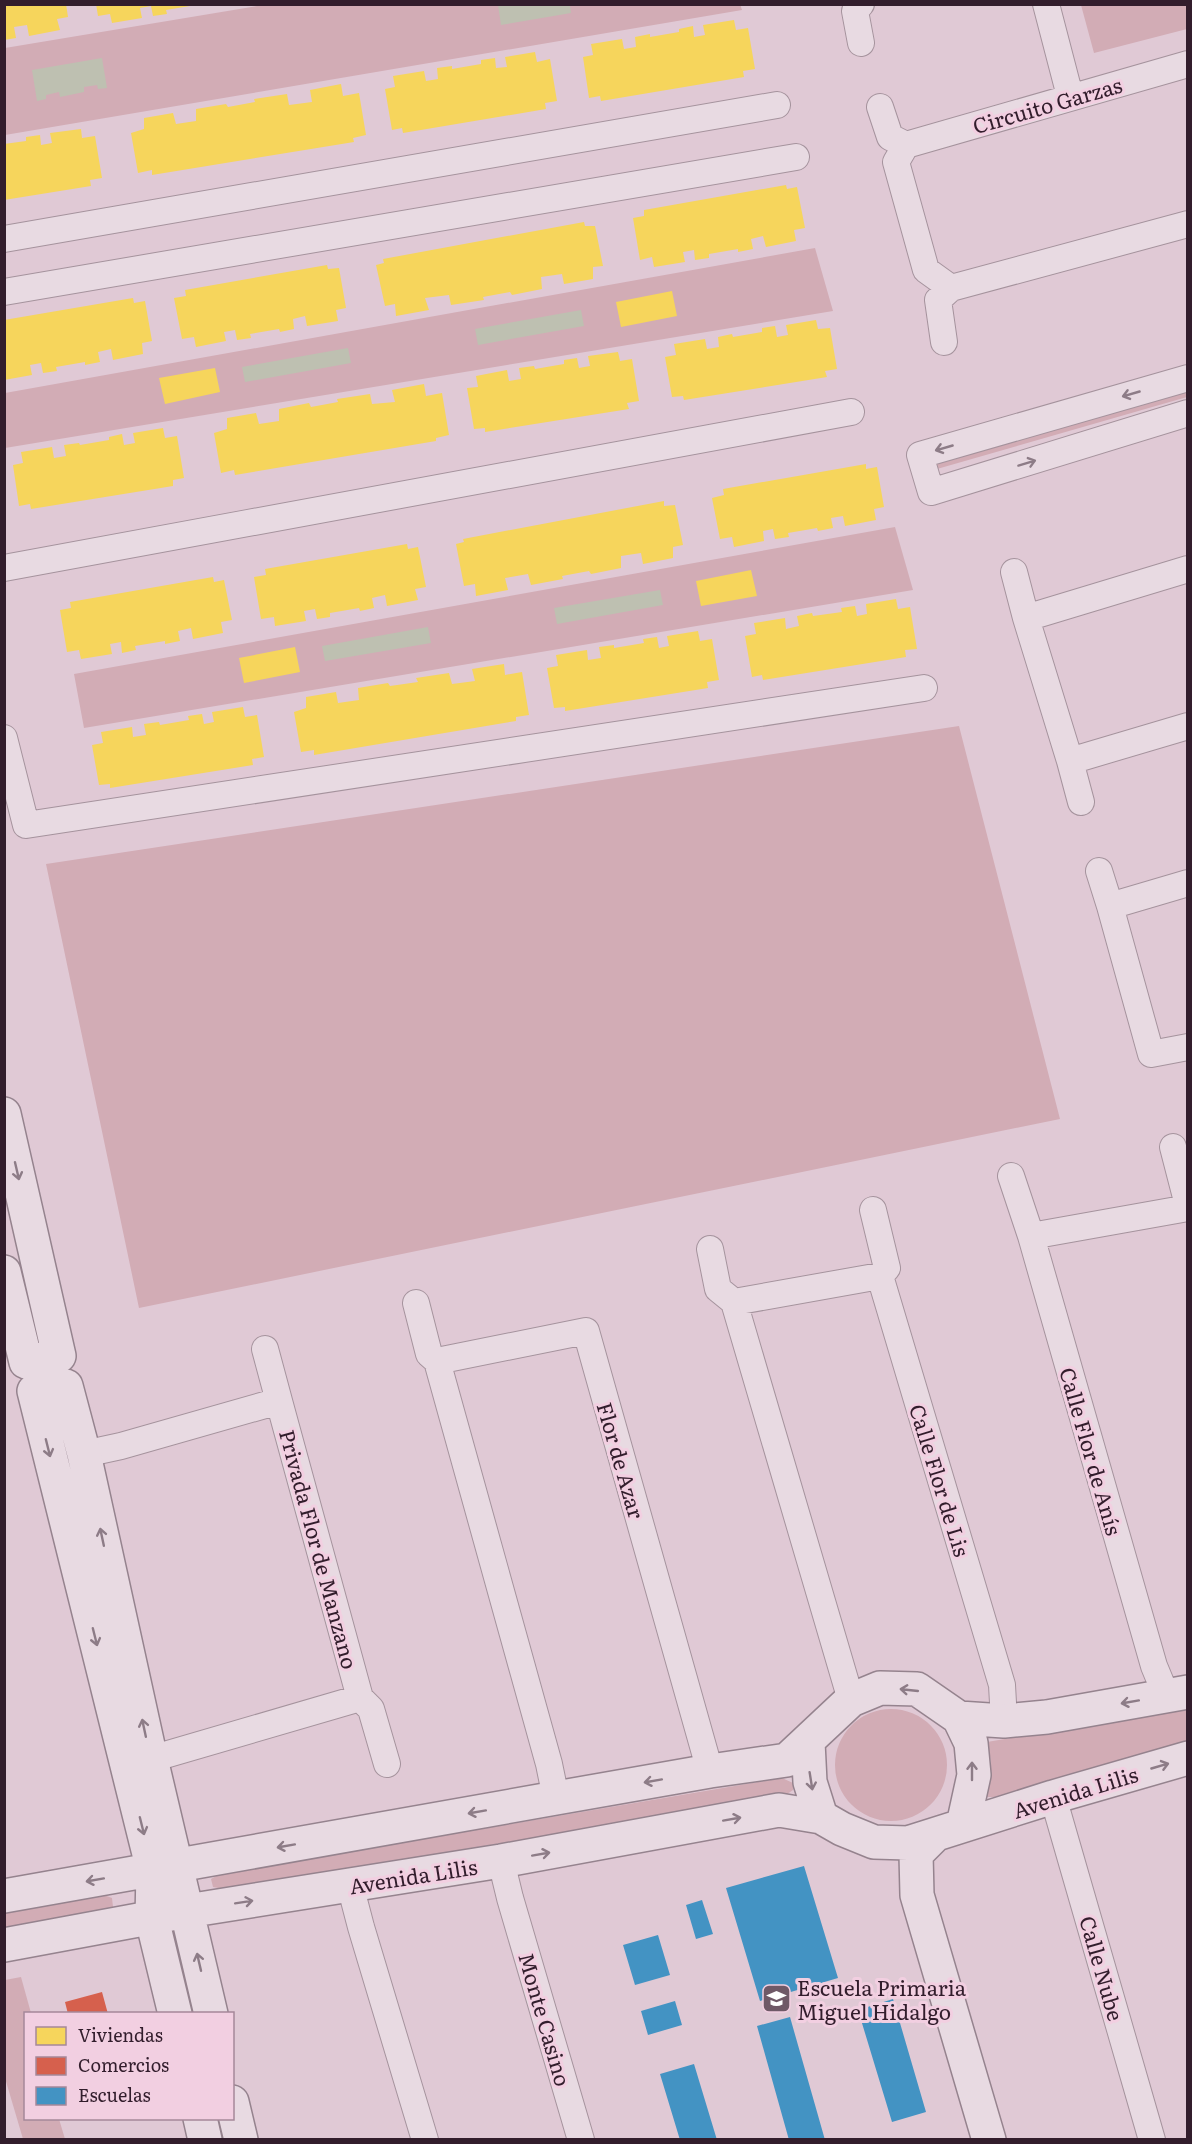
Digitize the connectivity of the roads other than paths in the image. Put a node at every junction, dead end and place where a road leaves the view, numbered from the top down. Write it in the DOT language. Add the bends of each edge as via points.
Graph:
graph roads {
  1 [pos="861,4"];
  2 [pos="1046,4"];
  3 [pos="861,43"];
  4 [pos="1188,64"];
  5 [pos="1070,96"];
  6 [pos="777,105"];
  7 [pos="880,108"];
  8 [pos="906,145"];
  9 [pos="796,157"];
  10 [pos="1188,224"];
  11 [pos="4,239"];
  12 [pos="951,288"];
  13 [pos="4,292"];
  14 [pos="944,342"];
  15 [pos="1188,378"];
  16 [pos="850,412"];
  17 [pos="1188,413"];
  18 [pos="4,568"];
  19 [pos="1188,568"];
  20 [pos="1014,572"];
  21 [pos="1026,618"];
  22 [pos="924,688"];
  23 [pos="1188,726"];
  24 [pos="4,738"];
  25 [pos="1070,761"];
  26 [pos="1081,802"];
  27 [pos="1099,871"];
  28 [pos="1188,883"];
  29 [pos="1110,906"];
  30 [pos="1188,1047"];
  31 [pos="4,1114"];
  32 [pos="1173,1147"];
  33 [pos="1011,1176"];
  34 [pos="1188,1207"];
  35 [pos="873,1210"];
  36 [pos="1031,1236"];
  37 [pos="710,1249"];
  38 [pos="4,1272"];
  39 [pos="880,1276"];
  40 [pos="734,1302"];
  41 [pos="416,1303"];
  42 [pos="265,1349"];
  43 [pos="437,1361"];
  44 [pos="62,1371"];
  45 [pos="30,1376"];
  46 [pos="279,1401"];
  47 [pos="84,1454"];
  48 [pos="1169,1684"];
  49 [pos="360,1698"];
  50 [pos="851,1700"];
  51 [pos="959,1718"];
  52 [pos="1004,1721"];
  53 [pos="808,1742"];
  54 [pos="1188,1758"];
  55 [pos="151,1759"];
  56 [pos="387,1764"];
  57 [pos="710,1771"];
  58 [pos="556,1797"];
  59 [pos="1053,1797"];
  60 [pos="821,1817"];
  61 [pos="949,1830"];
  62 [pos="874,1842"];
  63 [pos="501,1861"];
  64 [pos="165,1868"];
  65 [pos="350,1885"];
  66 [pos="917,1895"];
  67 [pos="4,1896"];
  68 [pos="187,1911"];
  69 [pos="152,1919"];
  70 [pos="4,1945"];
  71 [pos="175,2012"];
  72 [pos="211,2012"];
  73 [pos="234,2111"];
  74 [pos="200,2120"];
  75 [pos="205,2139"];
  76 [pos="241,2139"];
  77 [pos="425,2139"];
  78 [pos="581,2139"];
  79 [pos="989,2139"];
  80 [pos="1152,2139"];
  1 -- 3 [label="street" via="855,11"];
  2 -- 5 [label="street"];
  4 -- 5 [label="street, Circuito Garzas"];
  5 -- 8 [label="street, Circuito Garzas"];
  6 -- 11 [label="street"];
  7 -- 8 [label="street" via="890,137"];
  8 -- 12 [label="street" via="896,162 926,270"];
  9 -- 13 [label="street"];
  10 -- 12 [label="street"];
  12 -- 14 [label="street" via="938,300"];
  15 -- 17 [label="street, one-way" via="920,455 931,492"];
  16 -- 18 [label="street"];
  19 -- 21 [label="street"];
  20 -- 21 [label="street"];
  21 -- 25 [label="street"];
  22 -- 24 [label="street" via="26,825"];
  23 -- 25 [label="street"];
  25 -- 26 [label="street"];
  27 -- 29 [label="street"];
  28 -- 29 [label="street"];
  29 -- 30 [label="street" via="1154,1065"];
  31 -- 44 [label="main road, one-way"];
  32 -- 34 [label="street"];
  33 -- 36 [label="street, Calle Flor de Anís"];
  34 -- 36 [label="street"];
  35 -- 39 [label="street, Calle Flor de Lis" via="887,1268"];
  36 -- 48 [label="street, Calle Flor de Anís"];
  37 -- 40 [label="street" via="718,1289"];
  38 -- 45 [label="main road"];
  39 -- 40 [label="street"];
  39 -- 52 [label="street, Calle Flor de Lis" via="1002,1685"];
  40 -- 50 [label="street"];
  41 -- 43 [label="street" via="429,1354"];
  42 -- 46 [label="street, Privada Flor de Manzano"];
  43 -- 57 [label="street, Flor de Azar" via="586,1332"];
  43 -- 58 [label="street"];
  44 -- 45 [label="main road"];
  44 -- 47 [label="main road"];
  45 -- 64 [label="main road, one-way"];
  46 -- 47 [label="street, Privada Flor de Manzano"];
  46 -- 49 [label="street, Privada Flor de Manzano"];
  55 -- 47 [label="main road, one-way"];
  48 -- 52 [label="main road, one-way" via="1047,1717"];
  49 -- 55 [label="street, Privada Flor de Manzano"];
  49 -- 56 [label="street, Privada Flor de Manzano" via="371,1709"];
  51 -- 50 [label="main road, one-way" via="917,1689 880,1688"];
  50 -- 53 [label="main road"];
  51 -- 52 [label="main road"];
  61 -- 51 [label="main road, one-way" via="974,1775 971,1743"];
  53 -- 57 [label="main road" via="787,1761"];
  53 -- 60 [label="main road, one-way" via="810,1782"];
  59 -- 54 [label="main road, Avenida Lilis, one-way"];
  55 -- 64 [label="main road"];
  57 -- 58 [label="main road, one-way"];
  58 -- 64 [label="main road, one-way"];
  59 -- 61 [label="main road, Avenida Lilis"];
  59 -- 80 [label="street, Calle Nube"];
  60 -- 62 [label="main road"];
  63 -- 60 [label="main road, Avenida Lilis, one-way" via="779,1810"];
  61 -- 62 [label="main road" via="908,1843"];
  61 -- 66 [label="main road" via="916,1854"];
  62 -- 66 [label="main road" via="896,1863"];
  63 -- 65 [label="main road, Avenida Lilis"];
  63 -- 78 [label="street, Monte Casino"];
  64 -- 67 [label="main road, one-way"];
  64 -- 68 [label="main road"];
  64 -- 69 [label="main road"];
  68 -- 65 [label="main road, Avenida Lilis, one-way"];
  65 -- 77 [label="street"];
  66 -- 79 [label="main road"];
  68 -- 69 [label="main road, Avenida Lilis"];
  72 -- 68 [label="main road, one-way"];
  69 -- 70 [label="main road, Avenida Lilis"];
  69 -- 71 [label="main road"];
  73 -- 76 [label="main road"];
  74 -- 75 [label="main road"];
}
